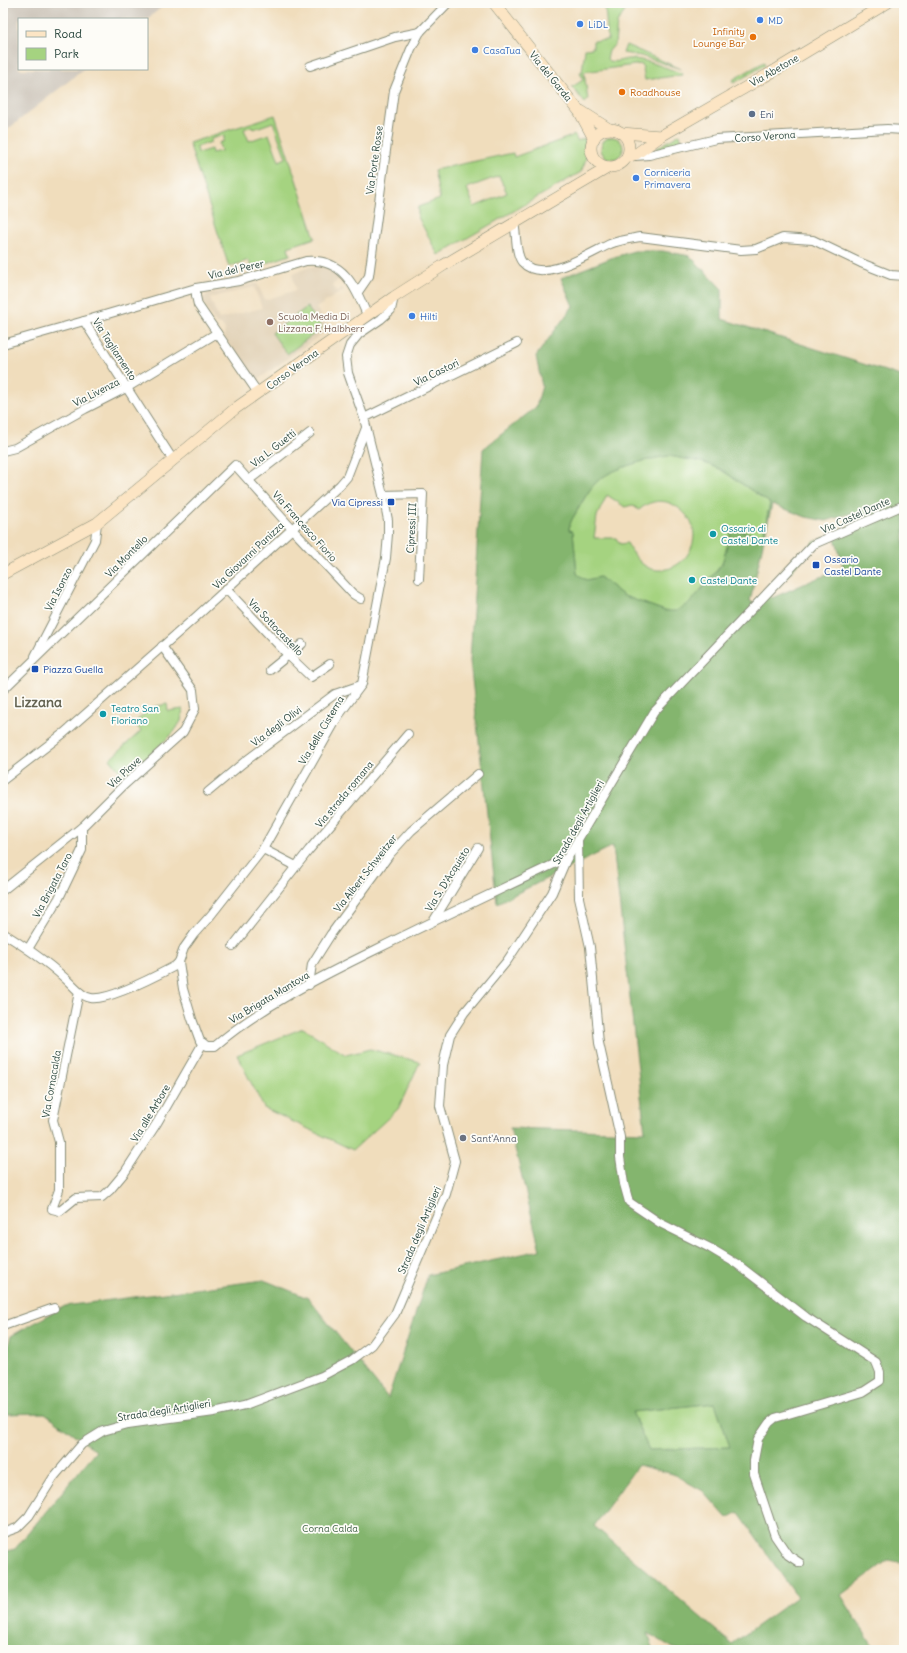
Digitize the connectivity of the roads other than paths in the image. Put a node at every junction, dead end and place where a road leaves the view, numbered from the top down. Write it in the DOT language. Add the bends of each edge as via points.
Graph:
graph roads {
  1 [pos="448,3"];
  2 [pos="494,3"];
  3 [pos="887,3"];
  4 [pos="420,32"];
  5 [pos="310,66"];
  6 [pos="579,111"];
  7 [pos="609,129"];
  8 [pos="904,130"];
  9 [pos="622,133"];
  10 [pos="660,136"];
  11 [pos="594,139"];
  12 [pos="627,157"];
  13 [pos="594,159"];
  14 [pos="609,168"];
  15 [pos="591,177"];
  16 [pos="514,223"];
  17 [pos="904,276"];
  18 [pos="196,288"];
  19 [pos="358,292"];
  20 [pos="394,296"];
  21 [pos="367,315"];
  22 [pos="84,321"];
  23 [pos="217,334"];
  24 [pos="517,343"];
  25 [pos="3,344"];
  26 [pos="128,387"];
  27 [pos="258,393"];
  28 [pos="364,418"];
  29 [pos="366,428"];
  30 [pos="310,433"];
  31 [pos="3,451"];
  32 [pos="174,460"];
  33 [pos="235,465"];
  34 [pos="249,480"];
  35 [pos="383,495"];
  36 [pos="904,505"];
  37 [pos="97,523"];
  38 [pos="292,529"];
  39 [pos="814,544"];
  40 [pos="3,574"];
  41 [pos="419,579"];
  42 [pos="226,589"];
  43 [pos="362,599"];
  44 [pos="302,644"];
  45 [pos="162,646"];
  46 [pos="288,655"];
  47 [pos="31,663"];
  48 [pos="330,664"];
  49 [pos="270,670"];
  50 [pos="362,684"];
  51 [pos="3,690"];
  52 [pos="408,734"];
  53 [pos="478,774"];
  54 [pos="3,780"];
  55 [pos="208,792"];
  56 [pos="82,827"];
  57 [pos="578,839"];
  58 [pos="478,848"];
  59 [pos="263,849"];
  60 [pos="567,858"];
  61 [pos="296,866"];
  62 [pos="3,890"];
  63 [pos="433,921"];
  64 [pos="3,933"];
  65 [pos="233,946"];
  66 [pos="28,949"];
  67 [pos="179,962"];
  68 [pos="308,985"];
  69 [pos="79,992"];
  70 [pos="203,1043"];
  71 [pos="110,1190"];
  72 [pos="54,1308"];
  73 [pos="3,1326"];
  74 [pos="3,1533"];
  75 [pos="800,1563"];
  1 -- 4 [label="street, Via Porte Rosse"];
  2 -- 6 [label="main road, Via del Garda"];
  3 -- 10 [label="main road, Via Abetone"];
  4 -- 5 [label="street" via="395,37"];
  4 -- 19 [label="street, Via Porte Rosse" via="394,91 369,276"];
  6 -- 7 [label="main road, Via del Garda"];
  6 -- 11 [label="main road, Via del Garda"];
  7 -- 9 [label="main road"];
  7 -- 11 [label="main road" via="602,131"];
  8 -- 12 [label="street, Corso Verona" via="882,129 716,139 649,155"];
  9 -- 10 [label="main road"];
  9 -- 12 [label="main road" via="628,141"];
  10 -- 12 [label="main road, Via Abetone" via="636,154"];
  11 -- 13 [label="main road" via="591,149"];
  12 -- 14 [label="main road" via="620,165"];
  13 -- 14 [label="main road"];
  13 -- 15 [label="main road"];
  14 -- 15 [label="main road, Corso Verona"];
  15 -- 16 [label="main road, Corso Verona"];
  16 -- 17 [label="street" via="522,262 538,270 561,267 611,244 640,237 741,250 756,249 783,238 813,240 891,275"];
  16 -- 20 [label="main road, Corso Verona"];
  18 -- 19 [label="street, Via del Perer" via="239,281 317,260 343,272"];
  18 -- 22 [label="street, Via del Perer"];
  18 -- 23 [label="street" via="198,305"];
  19 -- 21 [label="street, Via del Perer"];
  20 -- 21 [label="main road, Corso Verona"];
  20 -- 28 [label="street" via="391,310 359,334 348,351 346,365"];
  21 -- 27 [label="main road, Corso Verona"];
  22 -- 25 [label="street, Via Tagliamento"];
  22 -- 26 [label="street, Via Tagliamento"];
  23 -- 26 [label="street, Via Livenza"];
  23 -- 27 [label="street"];
  24 -- 28 [label="street, Via Castori"];
  26 -- 31 [label="street, Via Livenza" via="15,448"];
  26 -- 32 [label="street, Via Tagliamento"];
  27 -- 32 [label="main road, Corso Verona" via="217,423"];
  28 -- 29 [label="street"];
  29 -- 35 [label="street, Via della Cisterna"];
  29 -- 38 [label="street, Via Giovanni Panizza" via="347,477"];
  30 -- 34 [label="street, Via L. Guetti"];
  32 -- 37 [label="main road, Corso Verona"];
  33 -- 34 [label="street, Via Francesco Fiorio"];
  33 -- 47 [label="street, Via Montello"];
  34 -- 38 [label="street, Via Francesco Fiorio"];
  35 -- 41 [label="street, Cipressi III" via="423,494"];
  35 -- 50 [label="street, Via della Cisterna" via="388,520 386,558"];
  36 -- 39 [label="street, Via Castel Dante"];
  37 -- 40 [label="main road, Corso Verona"];
  37 -- 47 [label="street, Via Isonzo" via="95,540"];
  38 -- 42 [label="street, Via Giovanni Panizza"];
  38 -- 43 [label="street, Via Francesco Fiorio" via="353,594"];
  39 -- 57 [label="street, Strada degli Artiglieri" via="654,712"];
  42 -- 45 [label="street, Via Giovanni Panizza"];
  42 -- 46 [label="street, Via Sottocastello"];
  44 -- 46 [label="street"];
  45 -- 54 [label="street, Via Giovanni Panizza" via="64,733"];
  45 -- 56 [label="street, Via Piave" via="193,690 195,709 183,732"];
  46 -- 48 [label="street, Via Sottocastello" via="311,677"];
  46 -- 49 [label="street"];
  47 -- 51 [label="street, Via Montello"];
  50 -- 55 [label="street, Via degli Olivi" via="335,694"];
  50 -- 59 [label="street, Via della Cisterna" via="339,715"];
  52 -- 61 [label="street, Via strada romana"];
  53 -- 68 [label="street, Via Albert Schweitzer" via="411,831 390,854 312,964"];
  56 -- 62 [label="street, Via Piave"];
  56 -- 66 [label="street, Via Brigata Taro" via="82,850"];
  57 -- 60 [label="street, Strada degli Artiglieri"];
  57 -- 75 [label="street" via="579,898 590,946 599,1043 620,1137 620,1158 629,1202 660,1223 737,1264 806,1317 876,1362 880,1372 880,1381 863,1392 775,1418 769,1422 758,1439 754,1474 771,1526 788,1555"];
  58 -- 63 [label="street, Via S. D'Acquisto"];
  59 -- 61 [label="street"];
  59 -- 67 [label="street, Via della Cisterna" via="194,934 184,948"];
  60 -- 63 [label="street, Via Brigata Mantova"];
  60 -- 74 [label="street, Strada degli Artiglieri" via="552,893 507,961 450,1034 443,1065 440,1106 455,1161 446,1194 395,1314 372,1345 352,1360 322,1376 245,1405 128,1424 103,1431 82,1444 53,1478 29,1516 17,1528"];
  61 -- 65 [label="street, Via strada romana"];
  63 -- 68 [label="street, Via Brigata Mantova"];
  64 -- 66 [label="street"];
  66 -- 69 [label="street" via="58,970"];
  67 -- 69 [label="street" via="145,982 99,998 89,998"];
  67 -- 70 [label="street" via="192,1019"];
  68 -- 70 [label="street, Via Brigata Mantova" via="245,1022 215,1046"];
  69 -- 71 [label="street, Via Cornacalda" via="53,1120 59,1142 59,1190 52,1209 60,1211 76,1198 102,1197"];
  70 -- 71 [label="street, Via alle Arbore" via="157,1123"];
  72 -- 73 [label="street"];
}
